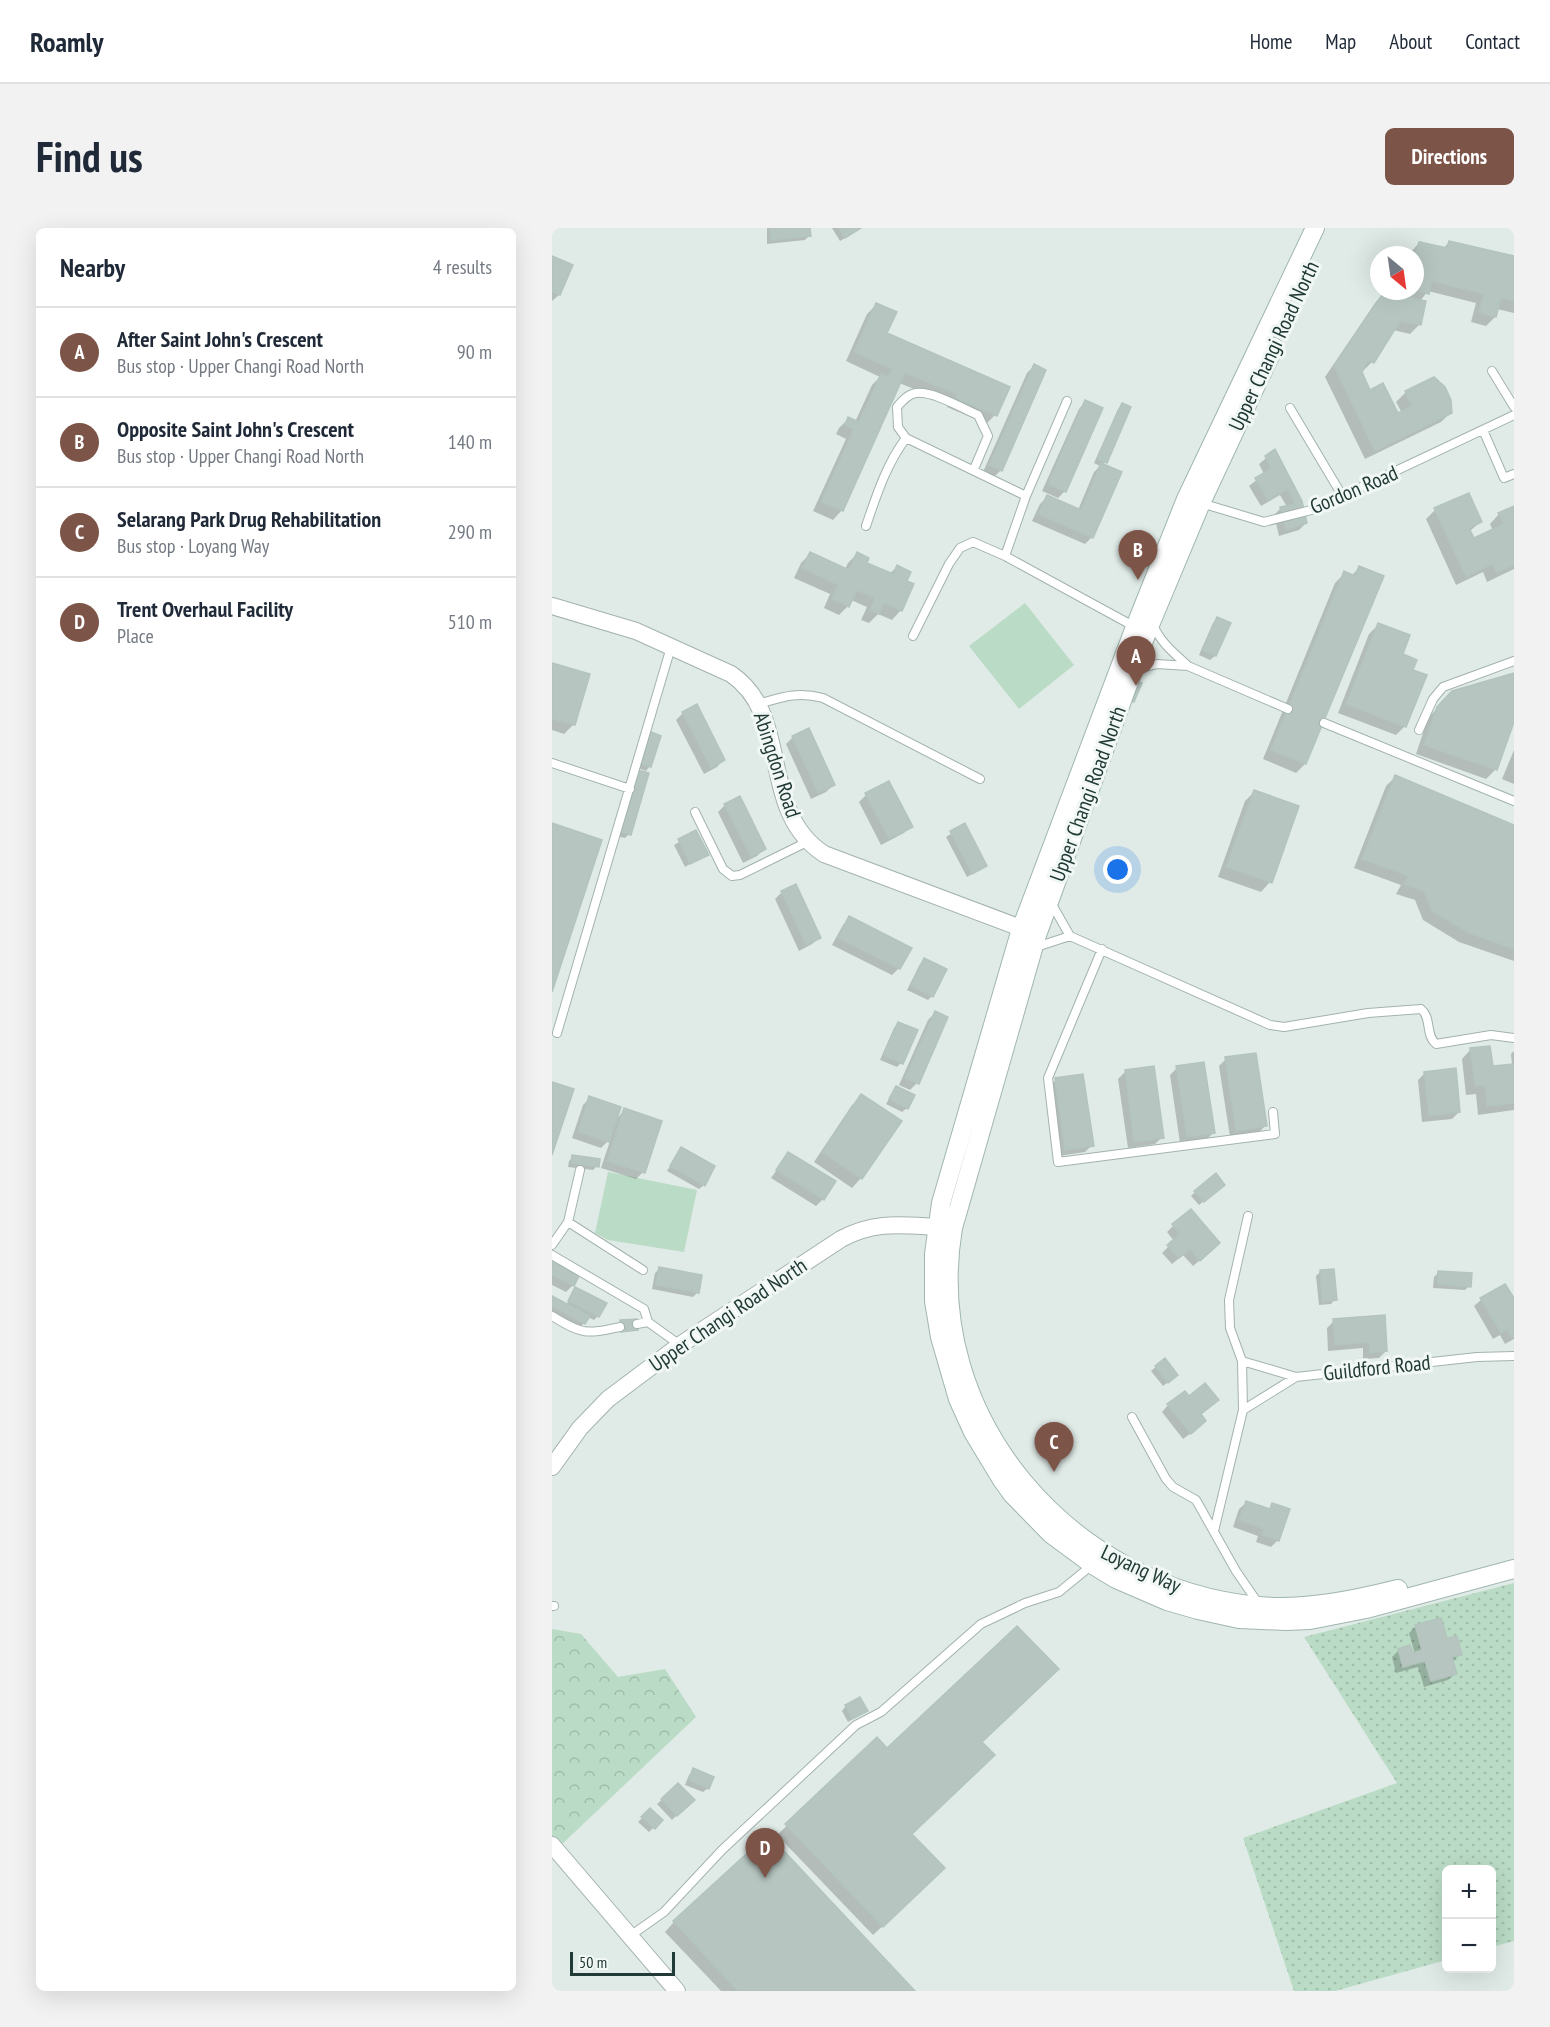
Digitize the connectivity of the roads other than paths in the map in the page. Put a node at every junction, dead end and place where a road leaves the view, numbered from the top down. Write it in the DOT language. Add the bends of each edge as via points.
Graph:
graph roads {
  1 [pos="1316,228"];
  2 [pos="1327,228"];
  3 [pos="1492,371"];
  4 [pos="1066,401"];
  5 [pos="1514,407"];
  6 [pos="1290,408"];
  7 [pos="1514,415"];
  8 [pos="1483,430"];
  9 [pos="906,438"];
  10 [pos="974,469"];
  11 [pos="1514,474"];
  12 [pos="1026,496"];
  13 [pos="1343,497"];
  14 [pos="1194,501"];
  15 [pos="867,526"];
  16 [pos="1005,556"];
  17 [pos="552,606"];
  18 [pos="1144,627"];
  19 [pos="913,636"];
  20 [pos="671,646"];
  21 [pos="1514,661"];
  22 [pos="1188,666"];
  23 [pos="1133,671"];
  24 [pos="758,704"];
  25 [pos="1288,709"];
  26 [pos="1324,723"];
  27 [pos="1419,730"];
  28 [pos="552,764"];
  29 [pos="980,779"];
  30 [pos="630,789"];
  31 [pos="1514,801"];
  32 [pos="695,812"];
  33 [pos="807,842"];
  34 [pos="1050,901"];
  35 [pos="1070,936"];
  36 [pos="1031,937"];
  37 [pos="1102,950"];
  38 [pos="557,1033"];
  39 [pos="1514,1038"];
  40 [pos="1273,1112"];
  41 [pos="580,1170"];
  42 [pos="1248,1216"];
  43 [pos="568,1222"];
  44 [pos="945,1227"];
  45 [pos="552,1245"];
  46 [pos="934,1254"];
  47 [pos="552,1255"];
  48 [pos="643,1270"];
  49 [pos="552,1316"];
  50 [pos="648,1322"];
  51 [pos="637,1324"];
  52 [pos="620,1327"];
  53 [pos="680,1345"];
  54 [pos="1514,1356"];
  55 [pos="1242,1361"];
  56 [pos="1296,1377"];
  57 [pos="1243,1410"];
  58 [pos="1132,1417"];
  59 [pos="552,1467"];
  60 [pos="1214,1532"];
  61 [pos="1514,1556"];
  62 [pos="1093,1565"];
  63 [pos="1514,1569"];
  64 [pos="1260,1606"];
  65 [pos="552,1845"];
  66 [pos="630,1936"];
  67 [pos="677,1991"];
  1 -- 14 [label="street, Upper Changi Road North"];
  2 -- 14 [label="street, Upper Changi Road North"];
  3 -- 5 [label="lane"];
  4 -- 12 [label="lane"];
  6 -- 13 [label="lane"];
  7 -- 8 [label="lane, Gordon Road"];
  8 -- 11 [label="lane" via="1504,478"];
  8 -- 13 [label="lane, Gordon Road"];
  9 -- 10 [label="lane"];
  9 -- 10 [label="lane" via="898,427 897,407 913,393 933,395 978,415 988,436"];
  9 -- 15 [label="lane" via="880,482"];
  10 -- 12 [label="lane"];
  12 -- 16 [label="lane"];
  13 -- 14 [label="lane, Gordon Road" via="1264,522"];
  14 -- 18 [label="street, Upper Changi Road North"];
  16 -- 18 [label="lane"];
  16 -- 19 [label="lane" via="973,542 960,548"];
  17 -- 20 [label="street, Abingdon Road" via="636,631"];
  18 -- 22 [label="lane"];
  18 -- 23 [label="street, Upper Changi Road North"];
  18 -- 36 [label="street, Upper Changi Road North"];
  20 -- 24 [label="street, Abingdon Road" via="731,674 744,683"];
  20 -- 30 [label="lane"];
  21 -- 27 [label="lane" via="1443,687"];
  22 -- 23 [label="lane" via="1157,664"];
  22 -- 25 [label="lane"];
  23 -- 34 [label="street, Upper Changi Road North"];
  24 -- 29 [label="lane" via="806,693 823,698"];
  24 -- 33 [label="street, Abingdon Road" via="785,805"];
  26 -- 31 [label="lane"];
  28 -- 30 [label="lane"];
  30 -- 38 [label="lane"];
  32 -- 33 [label="lane" via="723,869 732,876"];
  33 -- 36 [label="street, Abingdon Road" via="824,854"];
  34 -- 35 [label="lane"];
  34 -- 36 [label="street, Upper Changi Road North"];
  35 -- 36 [label="lane"];
  35 -- 37 [label="lane"];
  36 -- 44 [label="street, Upper Changi Road North" via="941,1203"];
  37 -- 39 [label="lane" via="1270,1025 1284,1027 1421,1009 1431,1040 1436,1044 1491,1035"];
  37 -- 40 [label="lane" via="1048,1078 1058,1162 1275,1134"];
  41 -- 43 [label="lane"];
  42 -- 55 [label="lane" via="1229,1300 1230,1328"];
  43 -- 45 [label="lane"];
  43 -- 48 [label="lane"];
  44 -- 46 [label="street, Upper Changi Road North"];
  44 -- 53 [label="street, Upper Changi Road North" via="885,1225 854,1232"];
  44 -- 64 [label="street, Loyang Way" via="959,1362 982,1420 1022,1481 1071,1530 1123,1565 1176,1588"];
  46 -- 62 [label="street, Loyang Way" via="934,1301 940,1337 958,1399 973,1432 1012,1494 1051,1534"];
  47 -- 50 [label="lane" via="644,1309"];
  49 -- 52 [label="lane" via="583,1333"];
  50 -- 51 [label="lane"];
  50 -- 53 [label="lane"];
  53 -- 59 [label="street, Upper Changi Road North" via="608,1398"];
  54 -- 56 [label="lane, Guildford Road"];
  55 -- 56 [label="lane, Guildford Road"];
  55 -- 57 [label="lane"];
  56 -- 57 [label="lane"];
  57 -- 60 [label="lane"];
  58 -- 60 [label="lane" via="1166,1479 1196,1500"];
  60 -- 64 [label="lane"];
  61 -- 64 [label="street, Loyang Way" via="1395,1590 1295,1606"];
  62 -- 63 [label="street, Loyang Way" via="1167,1601 1263,1621 1311,1620 1366,1609"];
  62 -- 66 [label="lane" via="1059,1592 981,1624 881,1712 856,1725 722,1850 664,1912"];
  65 -- 66 [label="street"];
  66 -- 67 [label="street"];
}
